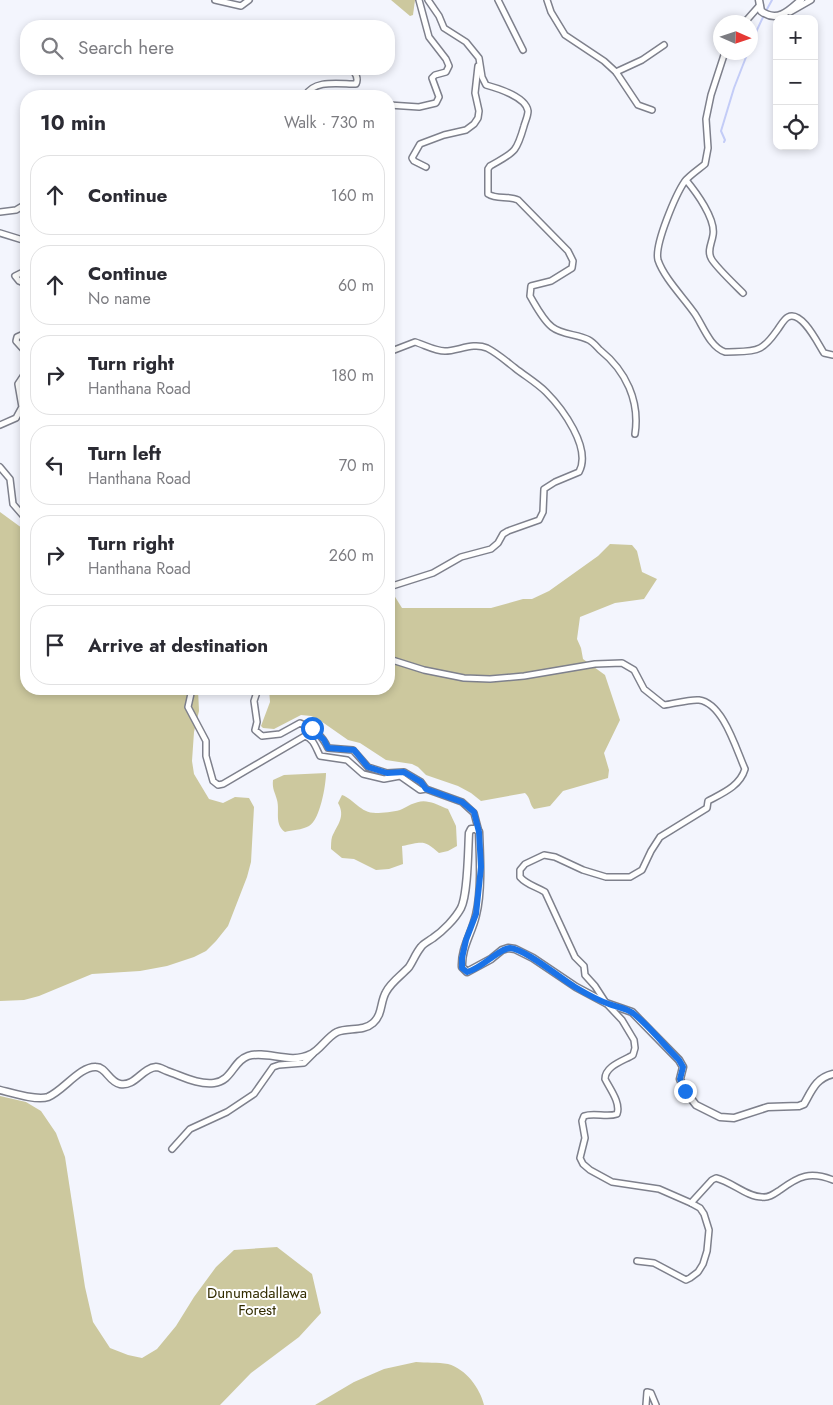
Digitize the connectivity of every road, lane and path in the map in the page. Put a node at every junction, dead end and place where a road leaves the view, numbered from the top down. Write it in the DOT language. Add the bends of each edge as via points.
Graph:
graph roads {
  1 [pos="216,0"];
  2 [pos="249,0"];
  3 [pos="419,0"];
  4 [pos="428,0"];
  5 [pos="498,0"];
  6 [pos="546,0"];
  7 [pos="801,0"];
  8 [pos="812,0"];
  9 [pos="762,8"];
  10 [pos="785,14"];
  11 [pos="664,45"];
  12 [pos="523,50"];
  13 [pos="479,58"];
  14 [pos="722,60"];
  15 [pos="616,72"];
  16 [pos="356,75"];
  17 [pos="310,90"];
  18 [pos="395,106"];
  19 [pos="652,110"];
  20 [pos="426,166"];
  21 [pos="686,180"];
  22 [pos="20,208"];
  23 [pos="0,212"];
  24 [pos="0,233"];
  25 [pos="20,239"];
  26 [pos="20,273"];
  27 [pos="20,281"];
  28 [pos="743,293"];
  29 [pos="20,336"];
  30 [pos="20,345"];
  31 [pos="395,350"];
  32 [pos="833,355"];
  33 [pos="20,381"];
  34 [pos="20,396"];
  35 [pos="20,411"];
  36 [pos="0,425"];
  37 [pos="635,434"];
  38 [pos="0,467"];
  39 [pos="20,512"];
  40 [pos="395,585"];
  41 [pos="395,661"];
  42 [pos="191,695"];
  43 [pos="256,695"];
  44 [pos="426,789"];
  45 [pos="479,832"];
  46 [pos="606,1003"];
  47 [pos="313,1053"];
  48 [pos="833,1074"];
  49 [pos="0,1090"];
  50 [pos="172,1149"];
  51 [pos="833,1180"];
  52 [pos="691,1203"];
  53 [pos="637,1262"];
  54 [pos="646,1405"];
  55 [pos="656,1405"];
  1 -- 2 [label="street" via="241,6"];
  3 -- 18 [label="street" via="429,37 449,66 446,72 432,78 439,97 436,103 419,107"];
  4 -- 13 [label="street" via="444,28 466,42"];
  5 -- 12 [label="street"];
  6 -- 15 [label="street" via="565,35"];
  7 -- 10 [label="street"];
  8 -- 10 [label="street"];
  9 -- 10 [label="street" via="773,16"];
  11 -- 15 [label="street"];
  13 -- 20 [label="street" via="478,118 466,130 420,144 412,158"];
  13 -- 37 [label="street" via="486,85 508,92 526,106 528,112 518,146 488,169 488,194 493,197 511,196 518,200 568,250 573,261 568,271 551,281 531,286 530,296 551,326 588,340 610,358 632,393 638,421"];
  14 -- 21 [label="street" via="706,119 708,148 705,164"];
  15 -- 19 [label="street" via="638,104"];
  16 -- 17 [label="street" via="356,84 327,84"];
  21 -- 28 [label="street" via="704,205 713,228 710,258"];
  21 -- 32 [label="street" via="676,195 657,257 661,268 712,342 725,352 759,349 770,341 789,316 793,316 806,325 824,353"];
  22 -- 23 [label="street"];
  24 -- 25 [label="street"];
  26 -- 27 [label="street" via="14,276"];
  29 -- 30 [label="street" via="16,341"];
  31 -- 40 [label="street" via="416,342 446,351 485,347 545,391 565,414 581,447 583,462 579,472 544,489 543,512 538,520 503,534 491,549 461,557 433,573"];
  33 -- 34 [label="street"];
  35 -- 36 [label="street" via="16,418"];
  38 -- 39 [label="street" via="10,478 13,504"];
  41 -- 46 [label="street" via="464,678 490,679 595,664 622,664 634,670 644,689 664,705 699,700 720,713 745,768 742,776 733,786 708,801 707,808 660,837 642,870 630,877 606,878 544,855 520,870 520,877 526,884 545,892 575,958 584,966 585,975"];
  42 -- 44 [label="street" via="188,707 206,741 206,756 213,782 218,785 308,736 320,756 347,760 363,774 384,779 400,776 420,790"];
  43 -- 44 [label="street" via="255,730 262,736 280,734 300,724 312,728 328,748 354,750 368,767 387,773 404,772"];
  44 -- 45 [label="street" via="462,802 474,812"];
  45 -- 46 [label="street" via="481,867 476,914 466,940 462,968 472,971 502,950 515,949"];
  45 -- 47 [label="street" via="471,829 469,833 461,908 422,946 409,967 386,992 380,1014 372,1024 338,1032"];
  46 -- 48 [label="street" via="632,1012 679,1060 683,1067 680,1079 696,1105 720,1117 734,1118 768,1107 799,1106 804,1104 816,1082"];
  46 -- 52 [label="street" via="622,1020 635,1048 633,1055 605,1074 619,1110 611,1116 584,1116 585,1138 580,1158 590,1170 612,1182 658,1190"];
  47 -- 49 [label="street" via="298,1059 251,1055 243,1058 227,1078 212,1084 200,1083 157,1067 128,1084 122,1084 114,1082 96,1067 82,1072 48,1097"];
  47 -- 50 [label="street" via="304,1063 273,1067 254,1094 227,1112 190,1129"];
  51 -- 52 [label="street" via="815,1174 797,1178 775,1194 760,1198 716,1178"];
  52 -- 53 [label="street" via="700,1208 709,1230 707,1251 698,1272 686,1280 654,1263"];
  54 -- 55 [label="street" via="647,1392 651,1393"];
}
